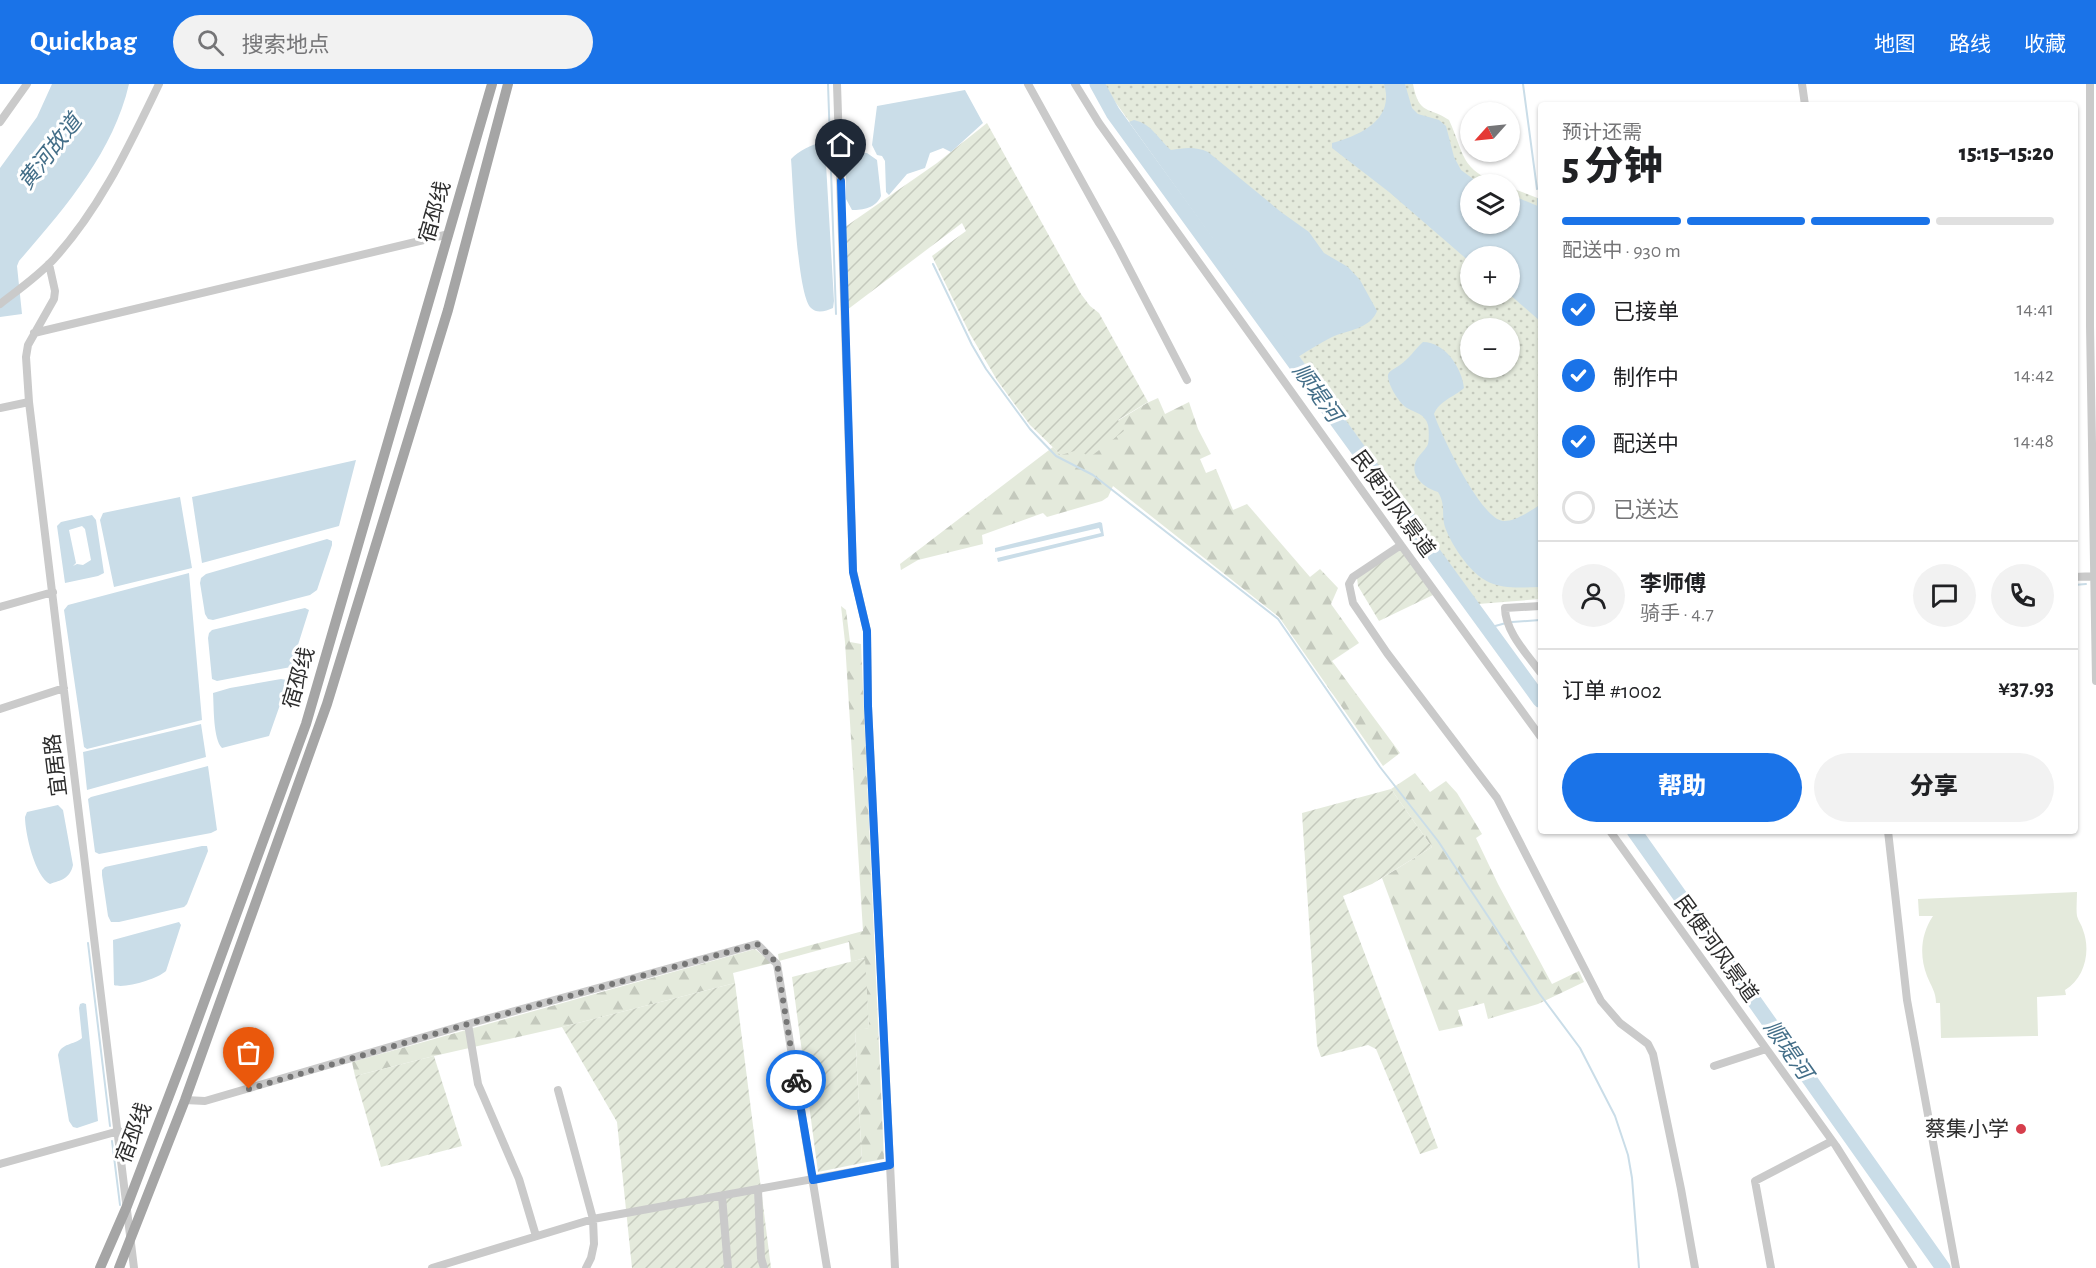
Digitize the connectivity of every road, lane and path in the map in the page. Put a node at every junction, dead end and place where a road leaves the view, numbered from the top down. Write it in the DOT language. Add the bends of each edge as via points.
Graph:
graph roads {
  1 [pos="27,84"];
  2 [pos="159,84"];
  3 [pos="492,84"];
  4 [pos="508,84"];
  5 [pos="837,84"];
  6 [pos="1029,84"];
  7 [pos="1075,84"];
  8 [pos="1802,84"];
  9 [pos="2090,84"];
  10 [pos="1805,102"];
  11 [pos="0,122"];
  12 [pos="449,234"];
  13 [pos="49,264"];
  14 [pos="0,304"];
  15 [pos="34,333"];
  16 [pos="1187,380"];
  17 [pos="29,402"];
  18 [pos="0,408"];
  19 [pos="1401,545"];
  20 [pos="2095,576"];
  21 [pos="2078,577"];
  22 [pos="53,592"];
  23 [pos="1538,606"];
  24 [pos="0,607"];
  25 [pos="1538,669"];
  26 [pos="2096,681"];
  27 [pos="64,688"];
  28 [pos="0,709"];
  29 [pos="1538,733"];
  30 [pos="1612,834"];
  31 [pos="1888,834"];
  32 [pos="468,1024"];
  33 [pos="1766,1048"];
  34 [pos="1714,1066"];
  35 [pos="558,1090"];
  36 [pos="185,1100"];
  37 [pos="119,1131"];
  38 [pos="1832,1141"];
  39 [pos="0,1164"];
  40 [pos="890,1165"];
  41 [pos="813,1180"];
  42 [pos="758,1190"];
  43 [pos="722,1196"];
  44 [pos="127,1206"];
  45 [pos="593,1219"];
  46 [pos="536,1236"];
  47 [pos="131,1241"];
  48 [pos="447,1266"];
  49 [pos="100,1268"];
  50 [pos="119,1268"];
  51 [pos="134,1268"];
  52 [pos="432,1268"];
  53 [pos="586,1268"];
  54 [pos="728,1268"];
  55 [pos="764,1268"];
  56 [pos="827,1268"];
  57 [pos="895,1268"];
  58 [pos="1695,1268"];
  59 [pos="1771,1268"];
  60 [pos="1913,1268"];
  61 [pos="1956,1268"];
  1 -- 11 [label="street"];
  2 -- 13 [label="street" via="112,181"];
  3 -- 12 [label="main road, 宿邳线"];
  4 -- 36 [label="main road, 宿邳线" via="448,310 327,704"];
  5 -- 40 [label="street" via="853,572 867,631"];
  6 -- 16 [label="street"];
  7 -- 19 [label="street, 民便河风景道"];
  8 -- 10 [label="street"];
  9 -- 20 [label="street"];
  12 -- 15 [label="street"];
  12 -- 44 [label="main road, 宿邳线" via="306,724"];
  13 -- 14 [label="street"];
  13 -- 15 [label="street, 宜居路" via="54,299"];
  15 -- 17 [label="street, 宜居路" via="26,357"];
  17 -- 18 [label="street"];
  17 -- 22 [label="street, 宜居路"];
  19 -- 29 [label="street, 民便河风景道"];
  19 -- 58 [label="street" via="1353,577 1349,584 1353,603 1497,798 1601,1001 1620,1023 1648,1044"];
  20 -- 21 [label="street"];
  20 -- 26 [label="street"];
  22 -- 24 [label="street"];
  22 -- 27 [label="street, 宜居路"];
  23 -- 25 [label="street" via="1505,608 1514,635"];
  27 -- 28 [label="street"];
  27 -- 37 [label="street, 宜居路"];
  30 -- 33 [label="street, 民便河风景道"];
  31 -- 61 [label="street" via="1907,1000"];
  32 -- 36 [label="street" via="205,1101"];
  32 -- 41 [label="street" via="757,944 777,963"];
  32 -- 46 [label="street" via="478,1084 519,1179"];
  33 -- 34 [label="street"];
  33 -- 38 [label="street, 民便河风景道"];
  35 -- 45 [label="street"];
  36 -- 47 [label="main road, 宿邳线"];
  37 -- 39 [label="street"];
  37 -- 44 [label="street, 宜居路"];
  38 -- 59 [label="street" via="1755,1181"];
  38 -- 60 [label="street, 民便河风景道"];
  40 -- 41 [label="street"];
  40 -- 57 [label="street"];
  41 -- 42 [label="street"];
  41 -- 56 [label="street"];
  42 -- 43 [label="street"];
  42 -- 55 [label="street"];
  43 -- 45 [label="street"];
  43 -- 54 [label="street"];
  44 -- 47 [label="street, 宜居路"];
  44 -- 49 [label="main road, 宿邳线"];
  45 -- 46 [label="street"];
  45 -- 53 [label="street" via="594,1244"];
  46 -- 48 [label="street"];
  47 -- 50 [label="main road, 宿邳线"];
  47 -- 51 [label="street, 宜居路"];
  48 -- 52 [label="street"];
}
